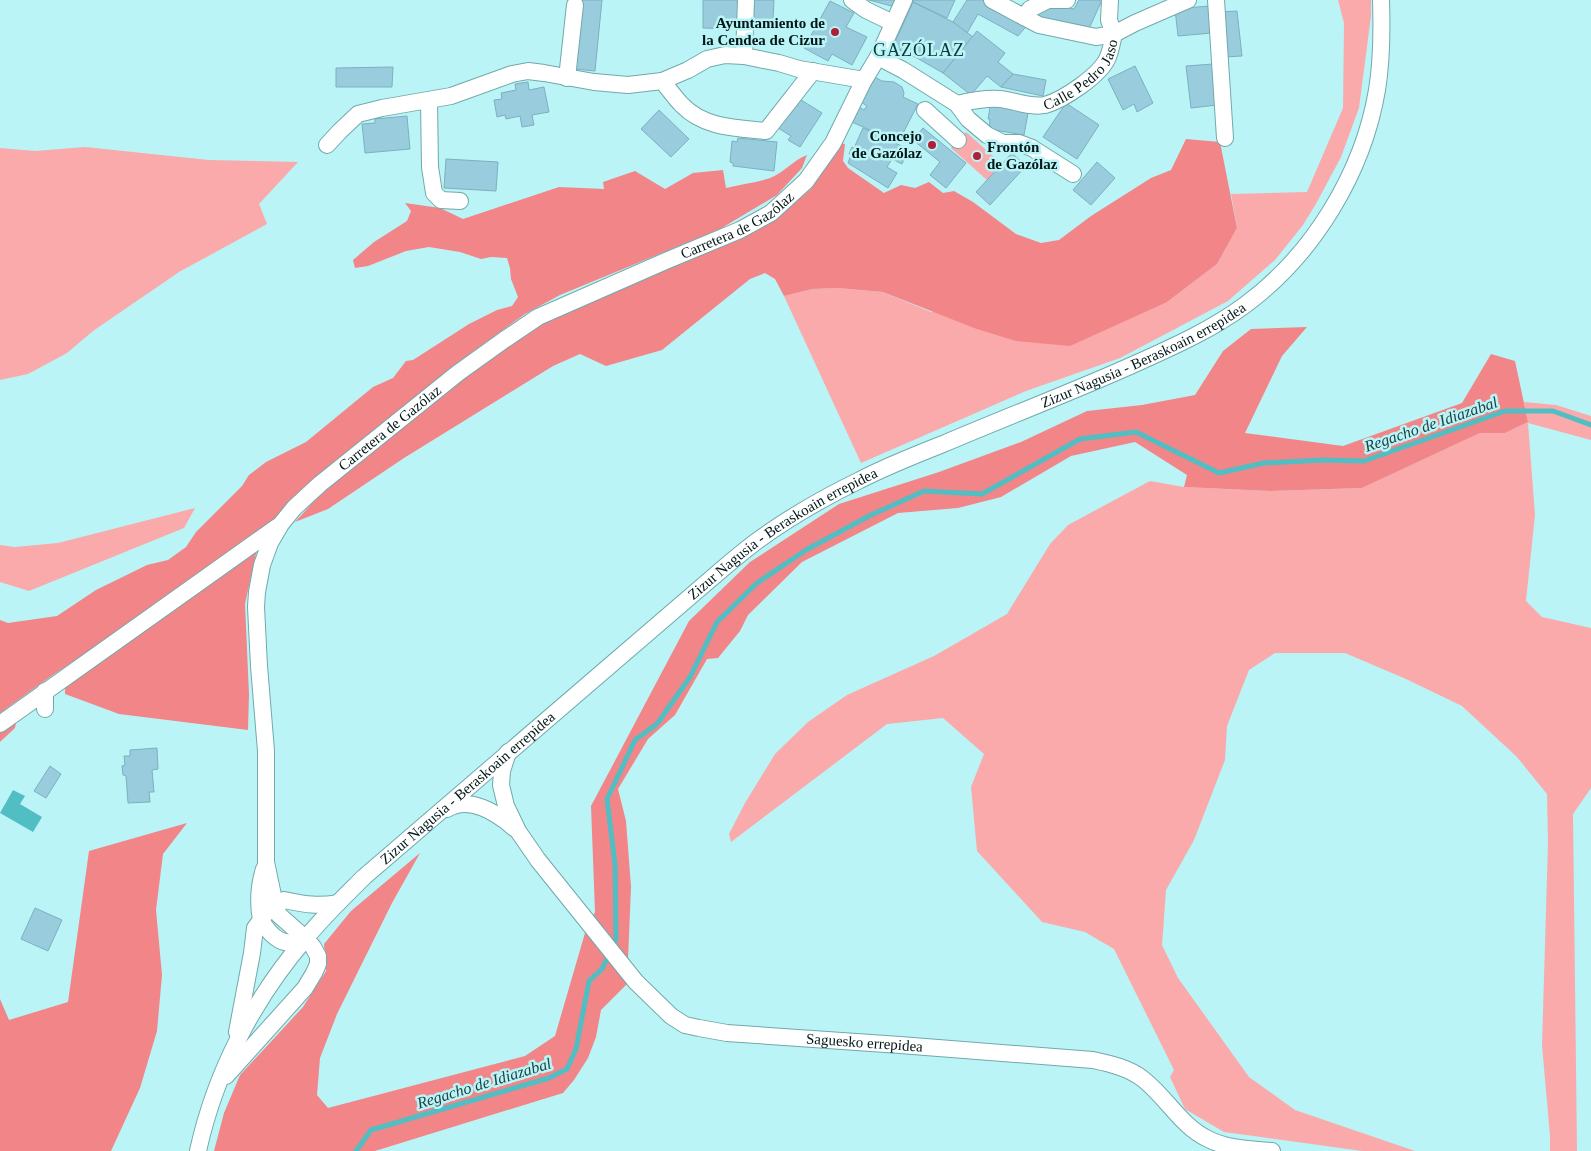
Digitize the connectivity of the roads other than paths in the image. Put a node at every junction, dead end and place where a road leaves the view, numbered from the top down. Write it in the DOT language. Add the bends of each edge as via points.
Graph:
graph roads {
  1 [pos="746,0"];
  2 [pos="852,0"];
  3 [pos="904,0"];
  4 [pos="1067,0"];
  5 [pos="1110,0"];
  6 [pos="1188,0"];
  7 [pos="1216,0"];
  8 [pos="1381,0"];
  9 [pos="1002,2"];
  10 [pos="575,5"];
  11 [pos="1024,17"];
  12 [pos="893,23"];
  13 [pos="1114,34"];
  14 [pos="744,56"];
  15 [pos="878,57"];
  16 [pos="813,72"];
  17 [pos="568,78"];
  18 [pos="864,80"];
  19 [pos="662,81"];
  20 [pos="936,91"];
  21 [pos="429,100"];
  22 [pos="957,104"];
  23 [pos="1225,138"];
  24 [pos="958,140"];
  25 [pos="326,145"];
  26 [pos="1072,174"];
  27 [pos="460,201"];
  28 [pos="281,524"];
  29 [pos="45,691"];
  30 [pos="45,710"];
  31 [pos="0,724"];
  32 [pos="508,752"];
  33 [pos="477,780"];
  34 [pos="509,811"];
  35 [pos="435,816"];
  36 [pos="518,831"];
  37 [pos="266,862"];
  38 [pos="338,903"];
  39 [pos="275,905"];
  40 [pos="262,920"];
  41 [pos="305,938"];
  42 [pos="235,1046"];
  43 [pos="218,1084"];
  44 [pos="198,1151"];
  45 [pos="1272,1151"];
  1 -- 14 [label="street"];
  2 -- 12 [label="street"];
  3 -- 12 [label="street, Carretera de Gazólaz"];
  4 -- 11 [label="street" via="1048,0"];
  5 -- 13 [label="street" via="1109,20"];
  6 -- 13 [label="street, Calle Pedro Jaso"];
  7 -- 23 [label="street"];
  8 -- 32 [label="street, Zizur Nagusia - Beraskoain errepidea" via="1377,91 1354,166 1322,224 1262,292 1204,330 1152,356 858,480 806,510 758,540"];
  9 -- 11 [label="street"];
  10 -- 17 [label="street"];
  11 -- 13 [label="street" via="1039,25 1096,37"];
  12 -- 15 [label="street, Carretera de Gazólaz"];
  13 -- 22 [label="street, Calle Pedro Jaso" via="1108,58 1097,72 1078,89 1050,103 1034,105 986,99"];
  14 -- 16 [label="street"];
  14 -- 19 [label="street" via="725,55 707,59"];
  15 -- 18 [label="street, Carretera de Gazólaz"];
  15 -- 20 [label="street"];
  16 -- 18 [label="street"];
  16 -- 19 [label="street" via="766,131 721,127 699,119 682,106"];
  17 -- 19 [label="street" via="628,85"];
  17 -- 21 [label="street" via="544,73 512,74 451,96"];
  18 -- 28 [label="street, Carretera de Gazólaz" via="833,143 806,181 771,214 547,313 504,340 320,484"];
  20 -- 22 [label="street"];
  20 -- 24 [label="street" via="923,113"];
  21 -- 25 [label="street" via="358,114"];
  21 -- 27 [label="street" via="430,168 434,193 441,200"];
  22 -- 26 [label="street" via="968,119 987,135 1032,148"];
  28 -- 29 [label="street"];
  28 -- 37 [label="street, Carretera de Gazólaz" via="270,543 256,592 266,751"];
  29 -- 30 [label="street"];
  29 -- 31 [label="street"];
  32 -- 33 [label="street, Zizur Nagusia - Beraskoain errepidea"];
  32 -- 34 [label="street" via="501,785"];
  33 -- 34 [label="street" via="486,784"];
  33 -- 35 [label="street, Zizur Nagusia - Beraskoain errepidea"];
  34 -- 36 [label="street"];
  35 -- 36 [label="street" via="455,804 486,808"];
  35 -- 38 [label="street, Zizur Nagusia - Beraskoain errepidea"];
  36 -- 45 [label="street, Saguesko errepidea" via="636,982 685,1025 727,1033 1115,1065 1143,1079 1181,1120 1208,1140 1237,1149"];
  37 -- 39 [label="street"];
  37 -- 40 [label="street" via="259,909"];
  38 -- 39 [label="street" via="310,905 284,900"];
  38 -- 41 [label="street, Zizur Nagusia - Beraskoain errepidea"];
  39 -- 40 [label="street"];
  39 -- 41 [label="street" via="279,915"];
  40 -- 41 [label="street" via="275,938 289,943"];
  40 -- 42 [label="street" via="255,928"];
  41 -- 42 [label="street, Zizur Nagusia - Beraskoain errepidea" via="264,994"];
  41 -- 43 [label="street" via="318,956 314,974 290,1007"];
  42 -- 43 [label="street, Zizur Nagusia - Beraskoain errepidea"];
  43 -- 44 [label="street, Zizur Nagusia - Beraskoain errepidea"];
}
